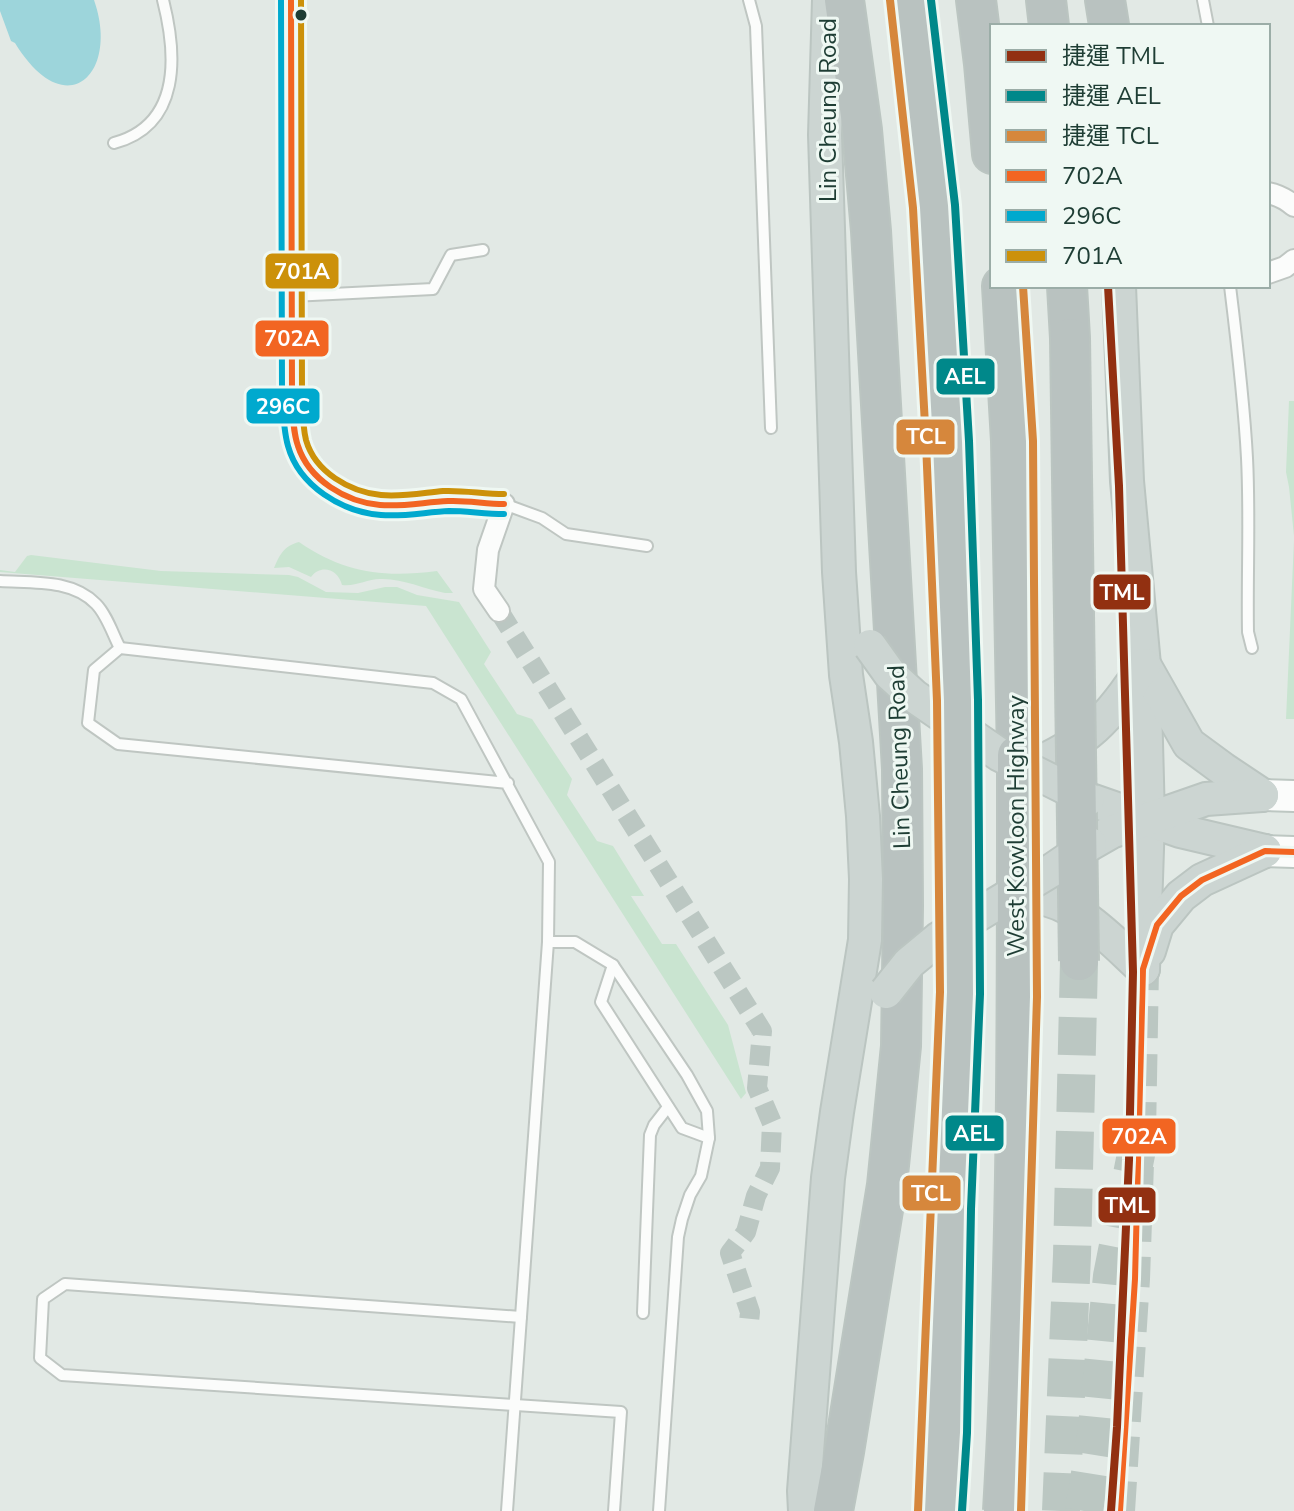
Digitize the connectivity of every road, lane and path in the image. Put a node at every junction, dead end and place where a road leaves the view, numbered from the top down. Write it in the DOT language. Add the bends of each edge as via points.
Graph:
graph roads {
  1 [pos="163,0"];
  2 [pos="291,0"];
  3 [pos="749,0"];
  4 [pos="829,0"];
  5 [pos="844,0"];
  6 [pos="911,0"];
  7 [pos="976,0"];
  8 [pos="985,0"];
  9 [pos="1046,0"];
  10 [pos="1107,0"];
  11 [pos="1203,0"];
  12 [pos="1049,24"];
  13 [pos="1109,24"];
  14 [pos="1208,24"];
  15 [pos="984,64"];
  16 [pos="990,132"];
  17 [pos="114,143"];
  18 [pos="1270,193"];
  19 [pos="1294,206"];
  20 [pos="483,250"];
  21 [pos="1294,260"];
  22 [pos="1272,277"];
  23 [pos="1002,288"];
  24 [pos="1067,288"];
  25 [pos="1119,288"];
  26 [pos="1230,288"];
  27 [pos="292,296"];
  28 [pos="771,428"];
  29 [pos="504,504"];
  30 [pos="647,546"];
  31 [pos="839,572"];
  32 [pos="0,581"];
  33 [pos="499,611"];
  34 [pos="120,648"];
  35 [pos="1252,648"];
  36 [pos="1144,665"];
  37 [pos="1027,768"];
  38 [pos="508,783"];
  39 [pos="1262,795"];
  40 [pos="1294,796"];
  41 [pos="1148,819"];
  42 [pos="1280,851"];
  43 [pos="1008,897"];
  44 [pos="548,942"];
  45 [pos="1079,961"];
  46 [pos="613,965"];
  47 [pos="1143,969"];
  48 [pos="668,1107"];
  49 [pos="837,1112"];
  50 [pos="709,1138"];
  51 [pos="643,1313"];
  52 [pos="521,1317"];
  53 [pos="514,1405"];
  54 [pos="507,1511"];
  55 [pos="614,1511"];
  56 [pos="659,1511"];
  57 [pos="805,1511"];
  58 [pos="833,1511"];
  59 [pos="944,1511"];
  60 [pos="1003,1511"];
  1 -- 17 [label="lane" via="171,52 168,93 151,124"];
  2 -- 27 [label="street"];
  3 -- 28 [label="lane" via="756,26"];
  4 -- 31 [label="main road, Lin Cheung Road" via="825,135"];
  5 -- 58 [label="highway, Lin Cheung Road" via="872,246 902,769 903,906 901,1046 887,1185"];
  6 -- 59 [label="highway, bridge" via="936,223 960,700 960,993"];
  7 -- 15 [label="highway"];
  8 -- 15 [label="highway"];
  9 -- 12 [label="highway"];
  10 -- 13 [label="highway"];
  11 -- 14 [label="lane"];
  15 -- 16 [label="highway"];
  18 -- 19 [label="street"];
  20 -- 27 [label="lane" via="451,255 433,289"];
  21 -- 22 [label="street"];
  23 -- 60 [label="highway, West Kowloon Highway, bridge" via="1017,741 1014,1193"];
  24 -- 45 [label="highway, bridge"];
  25 -- 36 [label="main road" via="1127,481"];
  26 -- 35 [label="lane" via="1242,382"];
  27 -- 29 [label="street" via="293,422 303,458 318,476 359,502"];
  29 -- 30 [label="lane" via="566,534"];
  29 -- 33 [label="street" via="488,550 484,589"];
  31 -- 37 [label="main road, bridge" via="852,611 890,674 914,696"];
  31 -- 49 [label="main road, Lin Cheung Road" via="866,879 865,940"];
  32 -- 34 [label="lane" via="62,585 81,592 98,606"];
  34 -- 38 [label="lane" via="433,683 461,699"];
  34 -- 38 [label="lane" via="94,670 88,723 118,744"];
  36 -- 37 [label="main road, bridge" via="1125,695 1085,737"];
  36 -- 39 [label="main road" via="1189,744"];
  36 -- 41 [label="main road"];
  37 -- 41 [label="main road, bridge" via="1088,799"];
  38 -- 44 [label="lane" via="549,862"];
  39 -- 40 [label="main road"];
  39 -- 41 [label="main road" via="1206,799"];
  41 -- 42 [label="main road" via="1217,841"];
  41 -- 43 [label="main road, bridge" via="1111,832"];
  41 -- 47 [label="main road"];
  42 -- 47 [label="main road" via="1202,880 1181,896 1157,925"];
  43 -- 47 [label="main road, bridge" via="1035,897 1063,906 1109,936"];
  43 -- 49 [label="main road, bridge" via="909,963 886,992"];
  44 -- 46 [label="lane" via="575,942"];
  44 -- 52 [label="lane"];
  46 -- 48 [label="lane" via="601,1002"];
  46 -- 50 [label="lane" via="707,1111"];
  48 -- 50 [label="lane" via="682,1128"];
  48 -- 51 [label="lane" via="650,1135"];
  49 -- 57 [label="main road, Lin Cheung Road"];
  50 -- 56 [label="lane" via="678,1237"];
  52 -- 53 [label="lane"];
  52 -- 53 [label="lane" via="65,1284 43,1299 40,1358 62,1375"];
  53 -- 54 [label="lane"];
  53 -- 55 [label="lane" via="621,1412"];
}
